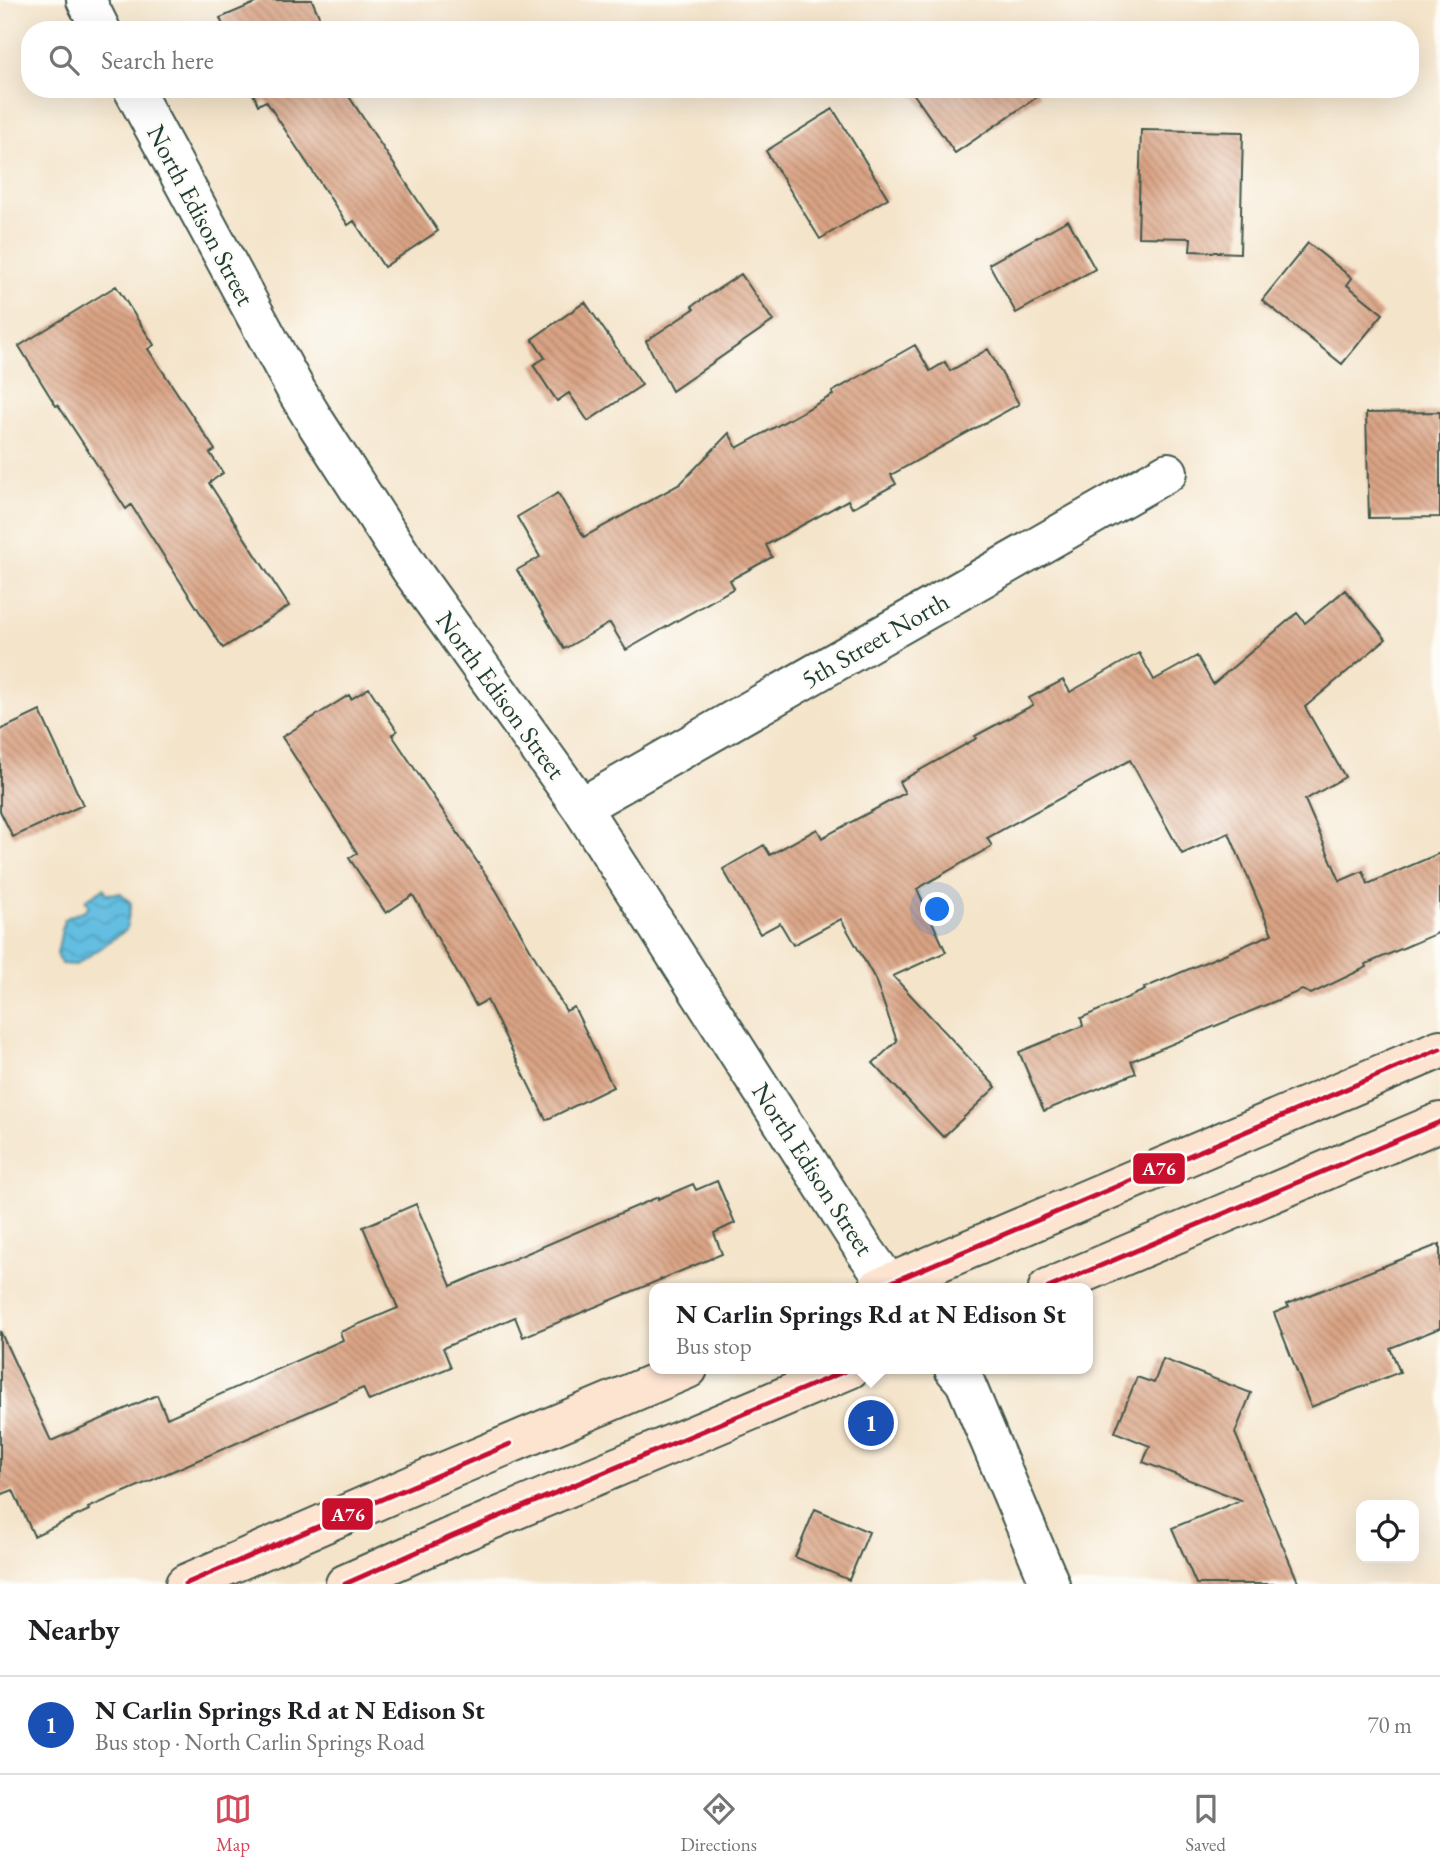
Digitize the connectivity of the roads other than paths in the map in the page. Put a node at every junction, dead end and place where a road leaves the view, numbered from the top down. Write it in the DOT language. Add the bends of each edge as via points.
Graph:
graph roads {
  1 [pos="86,0"];
  2 [pos="96,21"];
  3 [pos="138,98"];
  4 [pos="1168,472"];
  5 [pos="581,807"];
  6 [pos="1440,1049"];
  7 [pos="1440,1122"];
  8 [pos="885,1283"];
  9 [pos="896,1283"];
  10 [pos="1060,1283"];
  11 [pos="676,1374"];
  12 [pos="838,1374"];
  13 [pos="958,1374"];
  14 [pos="185,1584"];
  15 [pos="345,1584"];
  16 [pos="1050,1584"];
  1 -- 2 [label="street"];
  3 -- 5 [label="street, North Edison Street" via="297,392 411,570"];
  4 -- 5 [label="street, 5th Street North"];
  5 -- 8 [label="street, North Edison Street"];
  6 -- 9 [label="main road"];
  7 -- 10 [label="main road"];
  11 -- 14 [label="main road"];
  12 -- 15 [label="main road"];
  13 -- 16 [label="street"];
}
